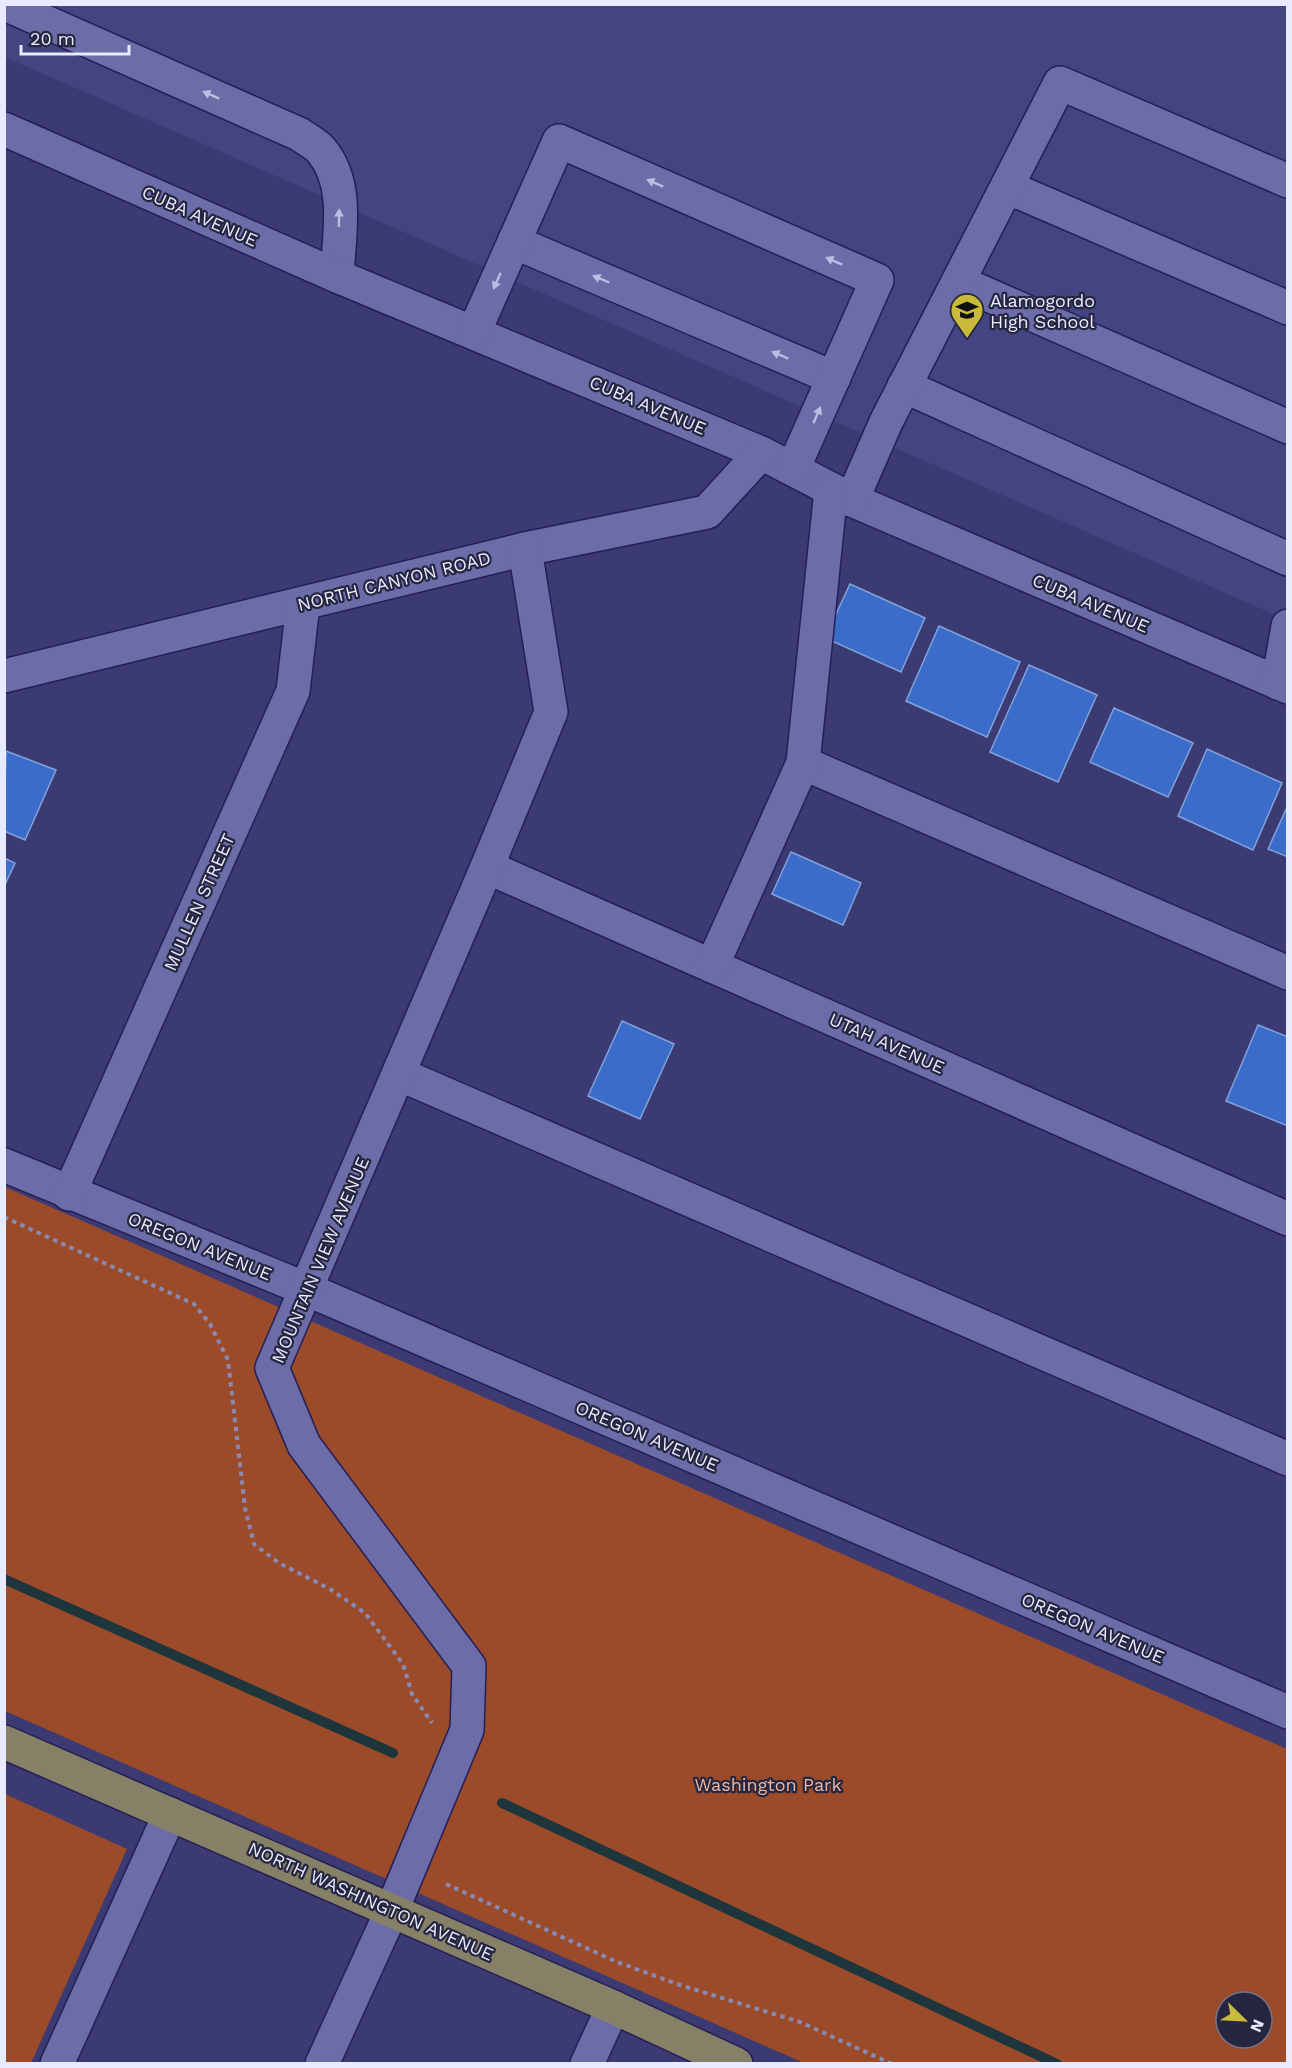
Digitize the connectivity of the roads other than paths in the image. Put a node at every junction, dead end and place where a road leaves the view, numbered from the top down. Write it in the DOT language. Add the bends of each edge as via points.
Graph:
graph roads {
  1 [pos="5,4"];
  2 [pos="4,129"];
  3 [pos="1287,181"];
  4 [pos="1006,188"];
  5 [pos="514,242"];
  6 [pos="337,276"];
  7 [pos="959,282"];
  8 [pos="1287,308"];
  9 [pos="474,332"];
  10 [pos="834,378"];
  11 [pos="904,386"];
  12 [pos="1287,427"];
  13 [pos="761,453"];
  14 [pos="793,469"];
  15 [pos="841,495"];
  16 [pos="525,549"];
  17 [pos="1287,559"];
  18 [pos="303,604"];
  19 [pos="1287,626"];
  20 [pos="4,676"];
  21 [pos="1282,685"];
  22 [pos="803,763"];
  23 [pos="488,867"];
  24 [pos="712,966"];
  25 [pos="1287,973"];
  26 [pos="399,1074"];
  27 [pos="4,1166"];
  28 [pos="69,1194"];
  29 [pos="1287,1219"];
  30 [pos="306,1289"];
  31 [pos="1287,1459"];
  32 [pos="1287,1712"];
  33 [pos="4,1742"];
  34 [pos="170,1814"];
  35 [pos="392,1910"];
  36 [pos="613,2007"];
  37 [pos="57,2064"];
  38 [pos="321,2064"];
  39 [pos="588,2064"];
  40 [pos="736,2064"];
  6 -- 1 [label="street, one-way" via="340,189 321,149 299,134"];
  2 -- 6 [label="street, CUBA AVENUE"];
  3 -- 4 [label="street" via="1060,82"];
  4 -- 7 [label="street"];
  4 -- 8 [label="street"];
  5 -- 9 [label="street, one-way"];
  10 -- 5 [label="street, one-way"];
  10 -- 5 [label="street, one-way" via="877,280 559,141"];
  6 -- 9 [label="street, CUBA AVENUE"];
  7 -- 11 [label="street"];
  7 -- 12 [label="street"];
  9 -- 13 [label="street, CUBA AVENUE"];
  14 -- 10 [label="street, one-way"];
  11 -- 15 [label="street"];
  11 -- 17 [label="street"];
  13 -- 14 [label="street, CUBA AVENUE"];
  13 -- 16 [label="street, NORTH CANYON ROAD" via="707,512"];
  14 -- 15 [label="street, CUBA AVENUE"];
  15 -- 21 [label="street, CUBA AVENUE"];
  15 -- 22 [label="street"];
  16 -- 18 [label="street, NORTH CANYON ROAD"];
  16 -- 23 [label="street, MOUNTAIN VIEW AVENUE" via="550,712"];
  18 -- 20 [label="street, NORTH CANYON ROAD"];
  18 -- 28 [label="street, MULLEN STREET" via="293,690"];
  19 -- 21 [label="street"];
  22 -- 24 [label="street"];
  22 -- 25 [label="street"];
  23 -- 24 [label="street, UTAH AVENUE"];
  23 -- 26 [label="street, MOUNTAIN VIEW AVENUE"];
  24 -- 29 [label="street, UTAH AVENUE"];
  26 -- 30 [label="street, MOUNTAIN VIEW AVENUE"];
  26 -- 31 [label="street"];
  27 -- 28 [label="street, OREGON AVENUE"];
  28 -- 30 [label="street, OREGON AVENUE"];
  30 -- 32 [label="street, OREGON AVENUE"];
  30 -- 35 [label="street, MOUNTAIN VIEW AVENUE" via="272,1368 303,1445 469,1666 467,1730"];
  33 -- 34 [label="main road, NORTH WASHINGTON AVENUE"];
  34 -- 35 [label="main road, NORTH WASHINGTON AVENUE"];
  34 -- 37 [label="street"];
  35 -- 36 [label="main road, NORTH WASHINGTON AVENUE"];
  35 -- 38 [label="street, MOUNTAIN VIEW AVENUE"];
  36 -- 39 [label="street"];
  36 -- 40 [label="main road, NORTH WASHINGTON AVENUE"];
}
